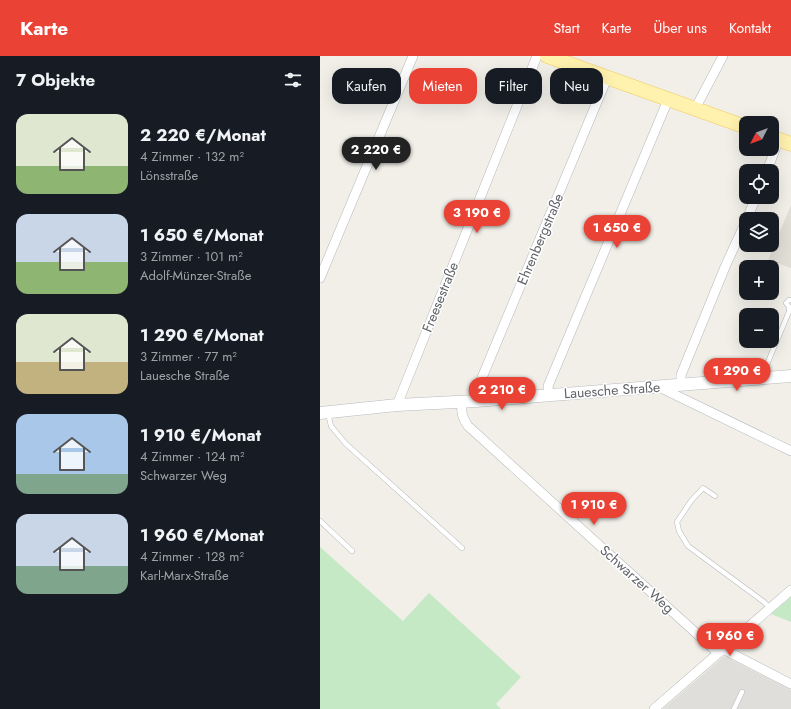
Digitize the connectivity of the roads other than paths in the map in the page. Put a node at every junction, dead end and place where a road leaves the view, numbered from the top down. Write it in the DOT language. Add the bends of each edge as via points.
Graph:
graph roads {
  1 [pos="413,56"];
  2 [pos="537,56"];
  3 [pos="547,56"];
  4 [pos="723,56"];
  5 [pos="607,78"];
  6 [pos="668,100"];
  7 [pos="695,109"];
  8 [pos="739,125"];
  9 [pos="781,140"];
  10 [pos="769,164"];
  11 [pos="739,236"];
  12 [pos="320,278"];
  13 [pos="791,300"];
  14 [pos="790,309"];
  15 [pos="791,376"];
  16 [pos="765,378"];
  17 [pos="681,385"];
  18 [pos="659,386"];
  19 [pos="549,395"];
  20 [pos="476,401"];
  21 [pos="462,402"];
  22 [pos="397,405"];
  23 [pos="324,413"];
  24 [pos="791,451"];
  25 [pos="714,496"];
  26 [pos="320,521"];
  27 [pos="462,548"];
  28 [pos="352,551"];
  29 [pos="791,590"];
  30 [pos="770,608"];
  31 [pos="721,651"];
  32 [pos="791,684"];
  33 [pos="742,692"];
  34 [pos="654,709"];
  35 [pos="735,709"];
  1 -- 12 [label="street"];
  2 -- 22 [label="street, Freesestraße"];
  3 -- 5 [label="main road"];
  4 -- 7 [label="street"];
  5 -- 6 [label="main road"];
  5 -- 20 [label="street, Ehrenbergstraße" via="476,392"];
  6 -- 7 [label="main road"];
  6 -- 19 [label="street" via="548,386"];
  7 -- 8 [label="main road"];
  9 -- 10 [label="street"];
  11 -- 17 [label="street" via="681,375"];
  13 -- 14 [label="lane" via="786,303"];
  14 -- 16 [label="lane" via="765,369"];
  15 -- 16 [label="street, Lauesche Straße"];
  16 -- 17 [label="street, Lauesche Straße"];
  17 -- 18 [label="street, Lauesche Straße"];
  18 -- 19 [label="street, Lauesche Straße"];
  18 -- 24 [label="street"];
  19 -- 20 [label="street, Lauesche Straße"];
  20 -- 21 [label="street, Lauesche Straße"];
  21 -- 22 [label="street, Lauesche Straße"];
  21 -- 31 [label="street, Schwarzer Weg" via="464,420 468,426"];
  22 -- 23 [label="street, Lauesche Straße"];
  23 -- 27 [label="lane, Lauesche Straße" via="346,444"];
  25 -- 30 [label="lane" via="703,488 677,522 678,531 688,546"];
  26 -- 28 [label="lane"];
  29 -- 30 [label="street"];
  30 -- 31 [label="street"];
  31 -- 32 [label="street, Schwarzer Weg"];
  31 -- 34 [label="street"];
  33 -- 35 [label="lane"];
}
